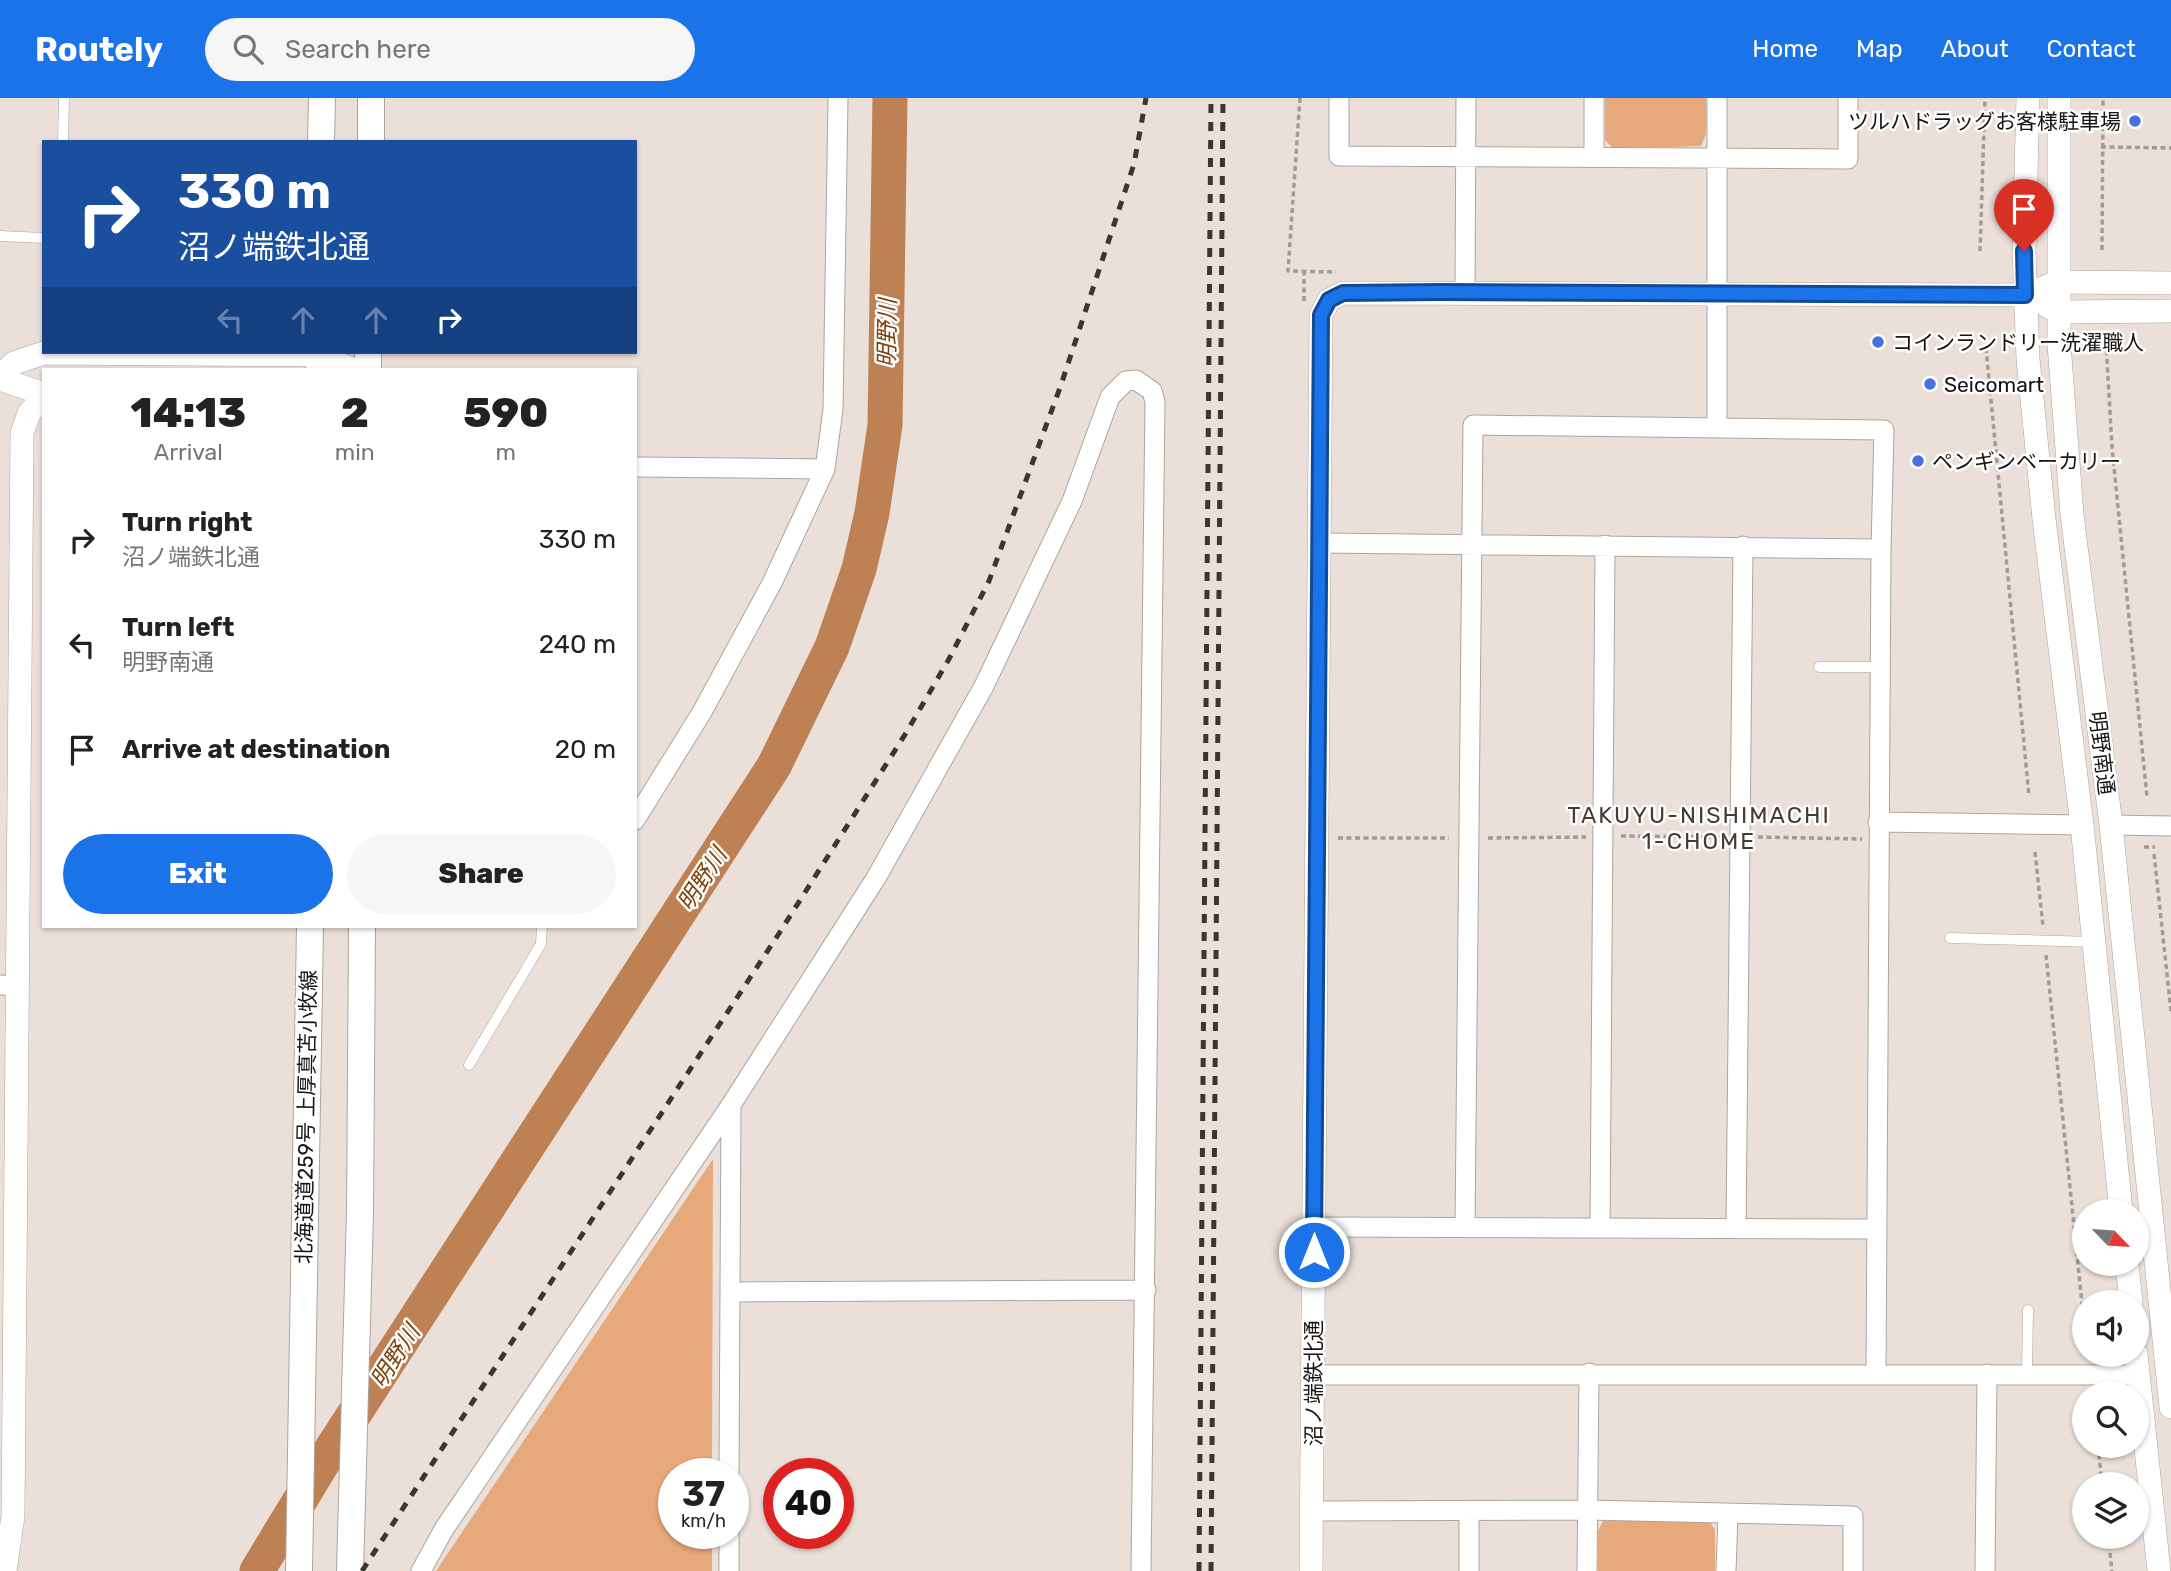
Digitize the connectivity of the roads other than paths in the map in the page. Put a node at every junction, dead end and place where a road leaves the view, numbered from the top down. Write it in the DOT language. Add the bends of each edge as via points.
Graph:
graph roads {
  1 [pos="64,98"];
  2 [pos="322,98"];
  3 [pos="371,98"];
  4 [pos="838,98"];
  5 [pos="1339,98"];
  6 [pos="1466,98"];
  7 [pos="1594,98"];
  8 [pos="1717,98"];
  9 [pos="1848,98"];
  10 [pos="2028,98"];
  11 [pos="2059,98"];
  12 [pos="63,140"];
  13 [pos="321,140"];
  14 [pos="371,140"];
  15 [pos="1465,155"];
  16 [pos="1594,157"];
  17 [pos="1717,158"];
  18 [pos="0,236"];
  19 [pos="42,238"];
  20 [pos="2058,282"];
  21 [pos="2171,282"];
  22 [pos="1465,292"];
  23 [pos="1717,294"];
  24 [pos="2025,295"];
  25 [pos="2171,311"];
  26 [pos="2058,312"];
  27 [pos="42,354"];
  28 [pos="90,354"];
  29 [pos="319,359"];
  30 [pos="349,368"];
  31 [pos="0,377"];
  32 [pos="42,395"];
  33 [pos="42,398"];
  34 [pos="1717,427"];
  35 [pos="637,467"];
  36 [pos="825,469"];
  37 [pos="1321,543"];
  38 [pos="1472,544"];
  39 [pos="1605,545"];
  40 [pos="1743,546"];
  41 [pos="1881,549"];
  42 [pos="1819,667"];
  43 [pos="1880,667"];
  44 [pos="637,817"];
  45 [pos="2082,825"];
  46 [pos="2111,825"];
  47 [pos="2171,826"];
  48 [pos="1878,830"];
  49 [pos="310,928"];
  50 [pos="362,928"];
  51 [pos="542,928"];
  52 [pos="1950,938"];
  53 [pos="2094,942"];
  54 [pos="9,986"];
  55 [pos="469,1065"];
  56 [pos="731,1105"];
  57 [pos="2120,1199"];
  58 [pos="1314,1227"];
  59 [pos="1465,1228"];
  60 [pos="1600,1228"];
  61 [pos="1736,1229"];
  62 [pos="1876,1229"];
  63 [pos="1146,1290"];
  64 [pos="730,1292"];
  65 [pos="2028,1310"];
  66 [pos="2113,1367"];
  67 [pos="2138,1367"];
  68 [pos="2144,1367"];
  69 [pos="1589,1373"];
  70 [pos="1876,1374"];
  71 [pos="1987,1374"];
  72 [pos="2027,1374"];
  73 [pos="1314,1375"];
  74 [pos="2170,1375"];
  75 [pos="2171,1407"];
  76 [pos="729,1458"];
  77 [pos="1588,1510"];
  78 [pos="1312,1511"];
  79 [pos="1469,1511"];
  80 [pos="1728,1514"];
  81 [pos="7,1516"];
  82 [pos="729,1549"];
  83 [pos="5,1571"];
  84 [pos="299,1571"];
  85 [pos="350,1571"];
  86 [pos="421,1571"];
  87 [pos="729,1571"];
  88 [pos="1141,1571"];
  89 [pos="1311,1571"];
  90 [pos="1468,1571"];
  91 [pos="1587,1571"];
  92 [pos="1726,1571"];
  93 [pos="1853,1571"];
  94 [pos="1985,1571"];
  95 [pos="2159,1571"];
  1 -- 12 [label="lane"];
  2 -- 13 [label="main road"];
  3 -- 14 [label="main road"];
  4 -- 36 [label="street" via="833,410"];
  5 -- 15 [label="street" via="1339,156"];
  6 -- 15 [label="street"];
  7 -- 16 [label="street"];
  8 -- 17 [label="street"];
  9 -- 17 [label="street" via="1848,159"];
  10 -- 24 [label="street, 明野南通"];
  11 -- 20 [label="street, 明野南通"];
  15 -- 16 [label="street"];
  15 -- 22 [label="street"];
  16 -- 17 [label="street"];
  17 -- 23 [label="street"];
  18 -- 19 [label="lane"];
  20 -- 21 [label="street"];
  20 -- 24 [label="street"];
  20 -- 26 [label="street, 明野南通"];
  22 -- 23 [label="street, 沼ノ端鉄北通"];
  22 -- 37 [label="street, 沼ノ端鉄北通" via="1343,293 1329,300 1321,315"];
  23 -- 24 [label="street, 沼ノ端鉄北通"];
  23 -- 34 [label="street"];
  24 -- 26 [label="street"];
  24 -- 45 [label="street, 明野南通" via="2044,519"];
  25 -- 26 [label="street"];
  26 -- 46 [label="street, 明野南通" via="2072,515"];
  27 -- 31 [label="street" via="14,363"];
  28 -- 29 [label="street"];
  29 -- 30 [label="street"];
  31 -- 32 [label="street"];
  33 -- 54 [label="street" via="29,413 22,433"];
  34 -- 38 [label="street" via="1473,425"];
  34 -- 41 [label="street" via="1884,430"];
  35 -- 36 [label="street"];
  36 -- 44 [label="street" via="766,595 702,712"];
  37 -- 38 [label="street"];
  37 -- 58 [label="street, 沼ノ端鉄北通"];
  38 -- 39 [label="street"];
  38 -- 59 [label="street"];
  39 -- 40 [label="street"];
  39 -- 60 [label="street"];
  40 -- 41 [label="street"];
  40 -- 61 [label="street"];
  41 -- 43 [label="street"];
  42 -- 43 [label="lane"];
  43 -- 48 [label="street"];
  45 -- 46 [label="street"];
  45 -- 48 [label="street"];
  45 -- 53 [label="street, 明野南通"];
  46 -- 47 [label="street"];
  46 -- 74 [label="street, 明野南通"];
  48 -- 62 [label="street"];
  49 -- 84 [label="main road, 北海道道259号 上厚真苫小牧線"];
  50 -- 85 [label="main road"];
  51 -- 55 [label="lane" via="541,944"];
  52 -- 53 [label="lane"];
  53 -- 57 [label="street, 明野南通"];
  54 -- 81 [label="street"];
  56 -- 63 [label="street" via="876,878 984,686 1072,501 1110,397 1126,381 1145,383 1155,402"];
  56 -- 64 [label="street"];
  56 -- 86 [label="street" via="444,1529"];
  58 -- 59 [label="street"];
  58 -- 73 [label="street, 沼ノ端鉄北通"];
  59 -- 60 [label="street"];
  60 -- 61 [label="street"];
  61 -- 62 [label="street"];
  62 -- 70 [label="street"];
  63 -- 64 [label="street"];
  63 -- 88 [label="street"];
  64 -- 76 [label="street"];
  65 -- 72 [label="lane"];
  66 -- 72 [label="street"];
  67 -- 95 [label="street"];
  68 -- 74 [label="street"];
  69 -- 70 [label="street"];
  69 -- 73 [label="street"];
  69 -- 77 [label="street"];
  70 -- 71 [label="street"];
  71 -- 72 [label="street"];
  71 -- 94 [label="street"];
  73 -- 78 [label="street, 沼ノ端鉄北通"];
  74 -- 75 [label="street, 明野南通"];
  77 -- 79 [label="street"];
  77 -- 80 [label="street"];
  77 -- 91 [label="street"];
  78 -- 79 [label="street"];
  78 -- 89 [label="street, 沼ノ端鉄北通"];
  79 -- 90 [label="street"];
  80 -- 92 [label="street"];
  80 -- 93 [label="street" via="1853,1516"];
  81 -- 83 [label="street"];
  82 -- 87 [label="street"];
}
